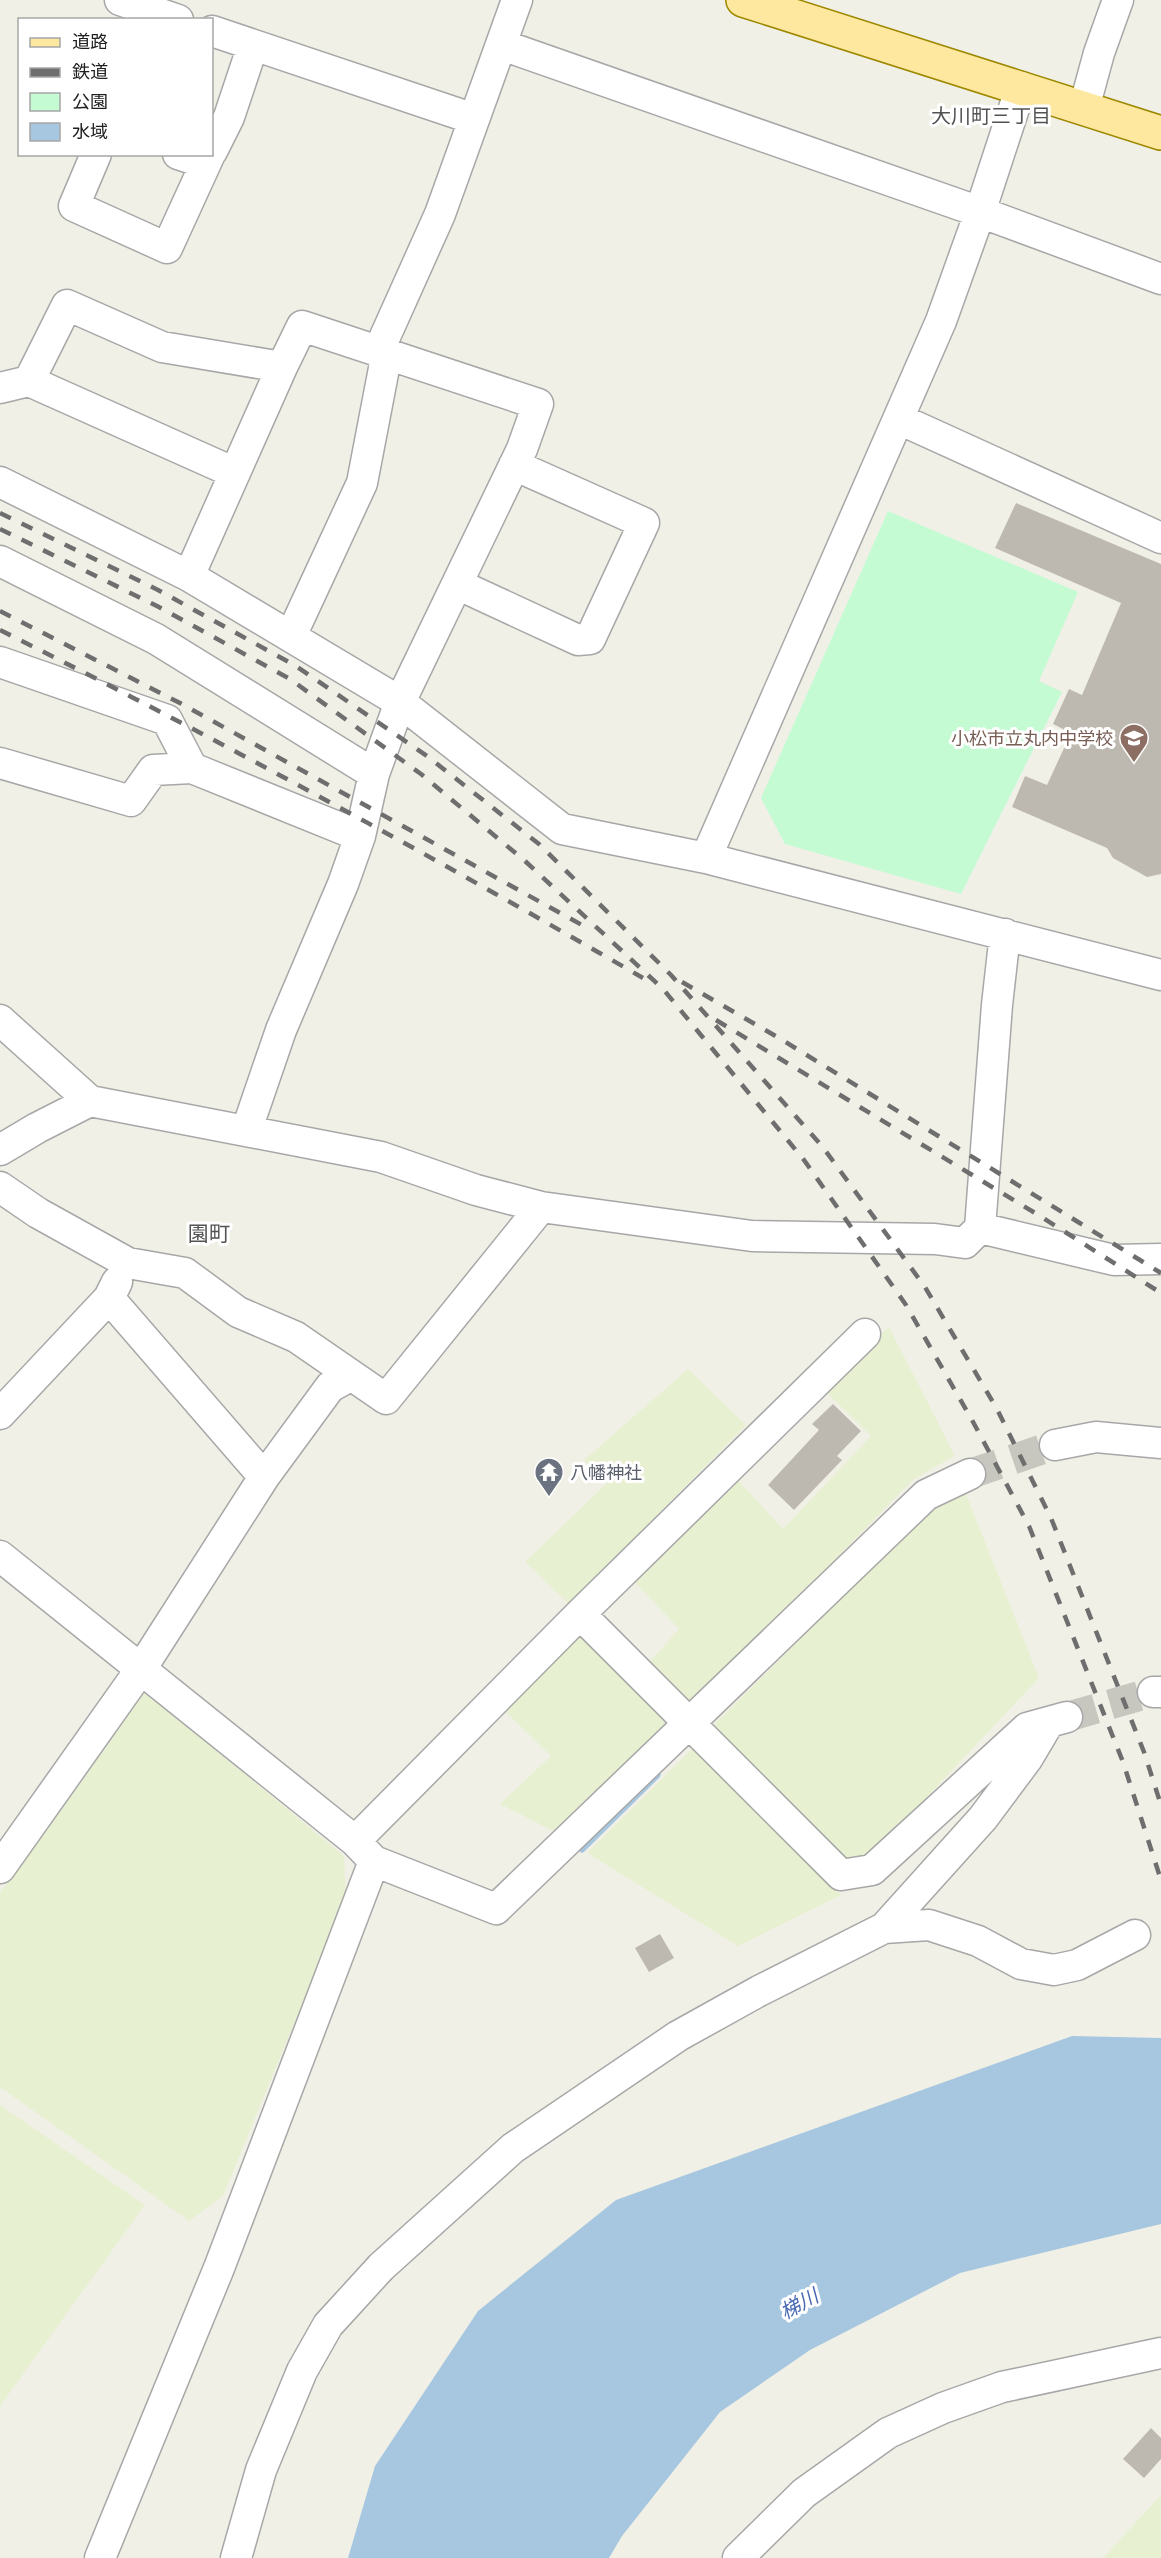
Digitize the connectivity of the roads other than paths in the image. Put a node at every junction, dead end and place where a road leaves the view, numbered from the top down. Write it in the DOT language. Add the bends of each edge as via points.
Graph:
graph roads {
  1 [pos="120,0"];
  2 [pos="517,0"];
  3 [pos="744,0"];
  4 [pos="1118,0"];
  5 [pos="172,18"];
  6 [pos="213,31"];
  7 [pos="253,45"];
  8 [pos="502,45"];
  9 [pos="1021,87"];
  10 [pos="1084,108"];
  11 [pos="474,119"];
  12 [pos="1161,133"];
  13 [pos="213,139"];
  14 [pos="95,156"];
  15 [pos="201,156"];
  16 [pos="980,212"];
  17 [pos="1161,279"];
  18 [pos="379,350"];
  19 [pos="282,367"];
  20 [pos="29,381"];
  21 [pos="0,388"];
  22 [pos="899,419"];
  23 [pos="514,465"];
  24 [pos="235,473"];
  25 [pos="0,482"];
  26 [pos="1161,538"];
  27 [pos="0,561"];
  28 [pos="189,576"];
  29 [pos="458,584"];
  30 [pos="291,636"];
  31 [pos="0,662"];
  32 [pos="400,702"];
  33 [pos="0,763"];
  34 [pos="192,768"];
  35 [pos="374,774"];
  36 [pos="360,836"];
  37 [pos="706,858"];
  38 [pos="1005,933"];
  39 [pos="1161,975"];
  40 [pos="0,1020"];
  41 [pos="90,1101"];
  42 [pos="247,1129"];
  43 [pos="0,1150"];
  44 [pos="0,1187"];
  45 [pos="541,1207"];
  46 [pos="980,1228"];
  47 [pos="1161,1259"];
  48 [pos="128,1263"];
  49 [pos="109,1298"];
  50 [pos="865,1334"];
  51 [pos="350,1376"];
  52 [pos="0,1414"];
  53 [pos="1161,1443"];
  54 [pos="1055,1445"];
  55 [pos="970,1474"];
  56 [pos="264,1477"];
  57 [pos="0,1556"];
  58 [pos="580,1614"];
  59 [pos="141,1669"];
  60 [pos="688,1722"];
  61 [pos="365,1851"];
  62 [pos="0,1868"];
  63 [pos="884,1928"];
  64 [pos="1135,1935"];
  65 [pos="1161,2353"];
  66 [pos="100,2558"];
  67 [pos="236,2558"];
  68 [pos="738,2558"];
  1 -- 5 [label="street"];
  2 -- 8 [label="street"];
  3 -- 9 [label="main road"];
  4 -- 10 [label="street"];
  6 -- 7 [label="street"];
  7 -- 11 [label="street"];
  7 -- 13 [label="street" via="229,117"];
  8 -- 11 [label="street"];
  8 -- 16 [label="street"];
  9 -- 10 [label="main road"];
  9 -- 16 [label="street"];
  10 -- 12 [label="main road"];
  11 -- 18 [label="street" via="440,214"];
  14 -- 15 [label="street" via="74,206 166,248"];
  16 -- 17 [label="street"];
  16 -- 22 [label="street" via="941,321"];
  18 -- 19 [label="street" via="302,326"];
  18 -- 23 [label="street" via="538,404"];
  18 -- 30 [label="street" via="385,363 362,483"];
  19 -- 20 [label="street" via="162,347 67,305"];
  19 -- 24 [label="street"];
  20 -- 21 [label="street"];
  20 -- 24 [label="street"];
  22 -- 26 [label="street"];
  22 -- 37 [label="street"];
  23 -- 29 [label="street"];
  23 -- 29 [label="street" via="644,524 590,639 578,640"];
  24 -- 28 [label="street"];
  25 -- 28 [label="street"];
  27 -- 35 [label="street" via="156,639"];
  28 -- 30 [label="street"];
  29 -- 32 [label="street"];
  30 -- 32 [label="street"];
  31 -- 34 [label="street" via="167,720"];
  32 -- 35 [label="street"];
  32 -- 37 [label="street" via="562,829"];
  33 -- 34 [label="street" via="131,801 153,770"];
  34 -- 36 [label="street"];
  35 -- 36 [label="street"];
  36 -- 42 [label="street" via="281,1030"];
  37 -- 38 [label="street"];
  38 -- 39 [label="street"];
  38 -- 46 [label="street"];
  40 -- 41 [label="street"];
  41 -- 42 [label="street"];
  41 -- 43 [label="street"];
  42 -- 45 [label="street" via="381,1157 476,1190"];
  44 -- 48 [label="street"];
  45 -- 46 [label="street" via="752,1236 935,1239 965,1243"];
  45 -- 51 [label="street" via="386,1399"];
  46 -- 47 [label="street" via="1113,1260"];
  48 -- 49 [label="street"];
  48 -- 51 [label="street" via="185,1274 238,1312 296,1337"];
  49 -- 52 [label="street"];
  49 -- 56 [label="street"];
  50 -- 58 [label="street"];
  51 -- 56 [label="street" via="330,1387"];
  53 -- 54 [label="street" via="1096,1437"];
  55 -- 60 [label="street" via="926,1495"];
  56 -- 59 [label="street"];
  57 -- 59 [label="street"];
  58 -- 60 [label="street"];
  58 -- 61 [label="street"];
  59 -- 61 [label="street"];
  59 -- 62 [label="street"];
  60 -- 61 [label="street" via="496,1909"];
  60 -- 63 [label="street" via="841,1875 872,1870 1027,1728 1058,1719 983,1818"];
  61 -- 66 [label="street" via="219,2268"];
  63 -- 64 [label="street" via="929,1925 978,1941 1021,1964 1054,1970 1077,1965"];
  63 -- 67 [label="street" via="678,2036 513,2148 381,2267 328,2325 302,2371 261,2470"];
  65 -- 68 [label="street" via="1002,2387 888,2433 804,2493"];
}
